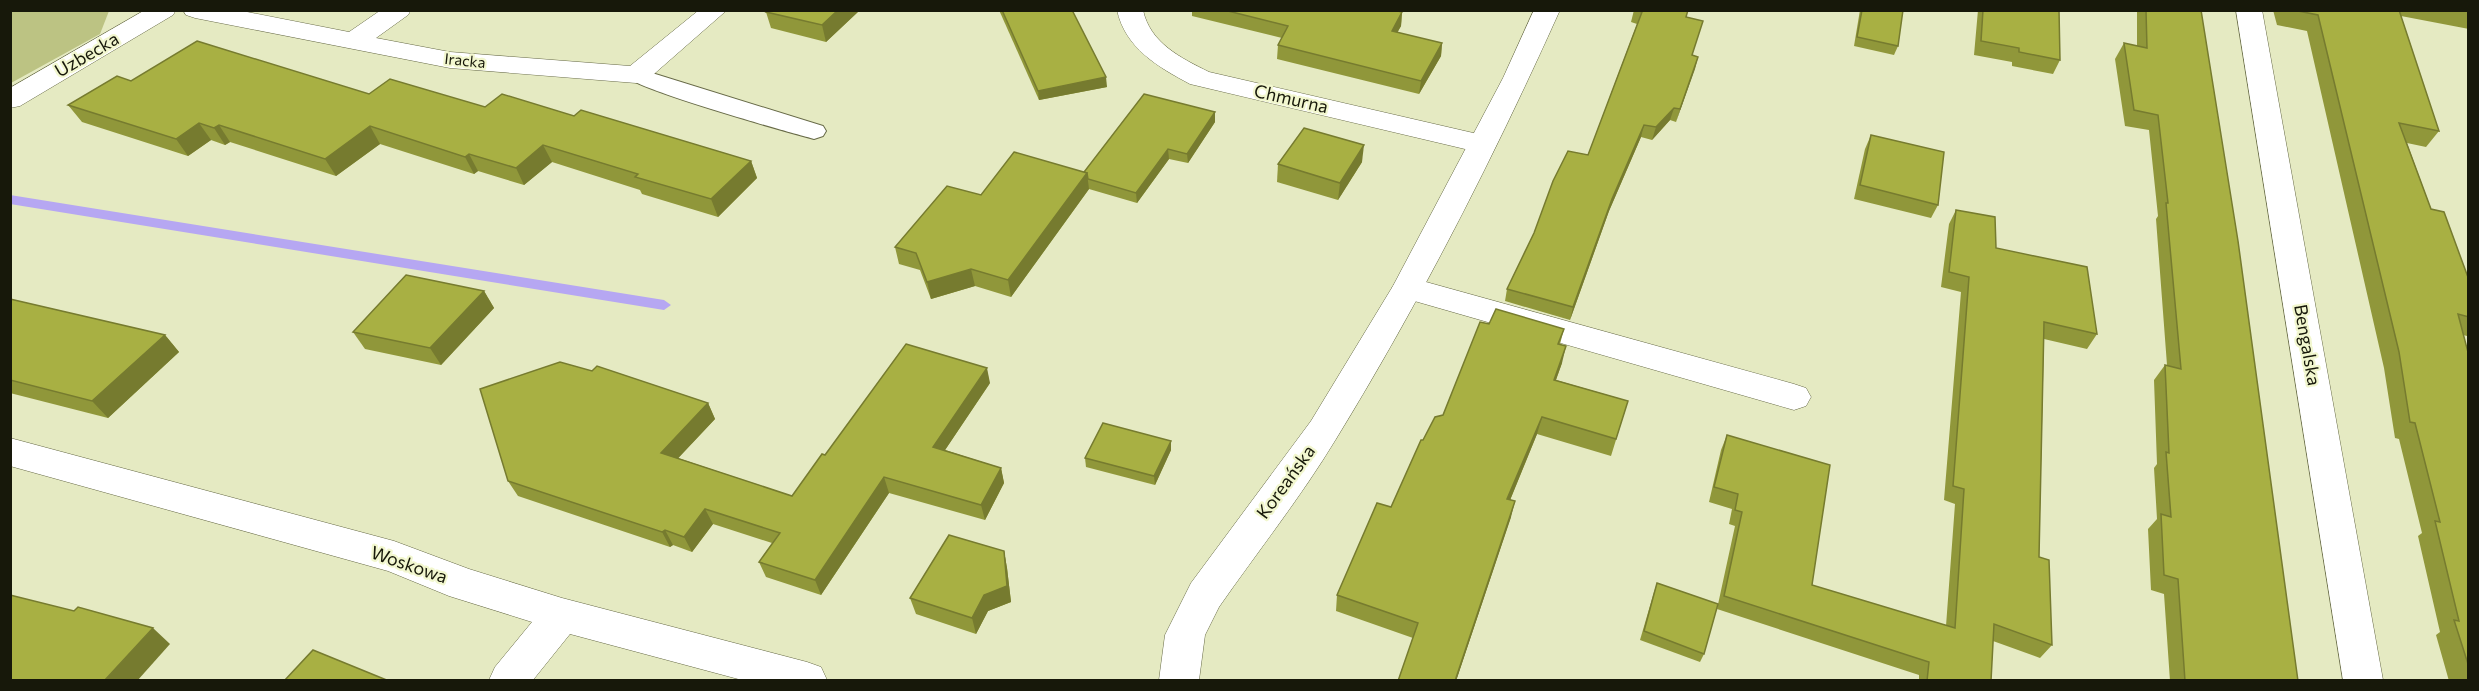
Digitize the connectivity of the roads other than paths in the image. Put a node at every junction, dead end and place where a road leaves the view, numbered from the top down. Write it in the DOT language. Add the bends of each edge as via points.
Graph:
graph roads {
  1 [pos="164,10"];
  2 [pos="195,10"];
  3 [pos="399,10"];
  4 [pos="716,10"];
  5 [pos="1130,10"];
  6 [pos="1547,10"];
  7 [pos="2249,10"];
  8 [pos="352,42"];
  9 [pos="636,75"];
  10 [pos="10,100"];
  11 [pos="814,131"];
  12 [pos="1482,144"];
  13 [pos="1407,288"];
  14 [pos="1794,397"];
  15 [pos="10,452"];
  16 [pos="562,615"];
  17 [pos="508,681"];
  18 [pos="807,681"];
  19 [pos="1179,681"];
  20 [pos="2363,681"];
  1 -- 10 [label="street, Uzbecka"];
  2 -- 8 [label="street, Iracka"];
  3 -- 8 [label="street"];
  4 -- 9 [label="street"];
  5 -- 12 [label="street, Chmurna" via="1131,22 1154,51 1200,78"];
  6 -- 12 [label="street, Koreańska"];
  7 -- 20 [label="street, Bengalska"];
  8 -- 9 [label="street, Iracka" via="450,60"];
  9 -- 11 [label="lane"];
  12 -- 13 [label="street, Koreańska"];
  13 -- 14 [label="street"];
  13 -- 19 [label="street, Koreańska" via="1323,431 1205,595 1185,635"];
  15 -- 16 [label="street, Woskowa" via="394,557 463,584"];
  16 -- 17 [label="street"];
  16 -- 18 [label="street, Woskowa"];
}
